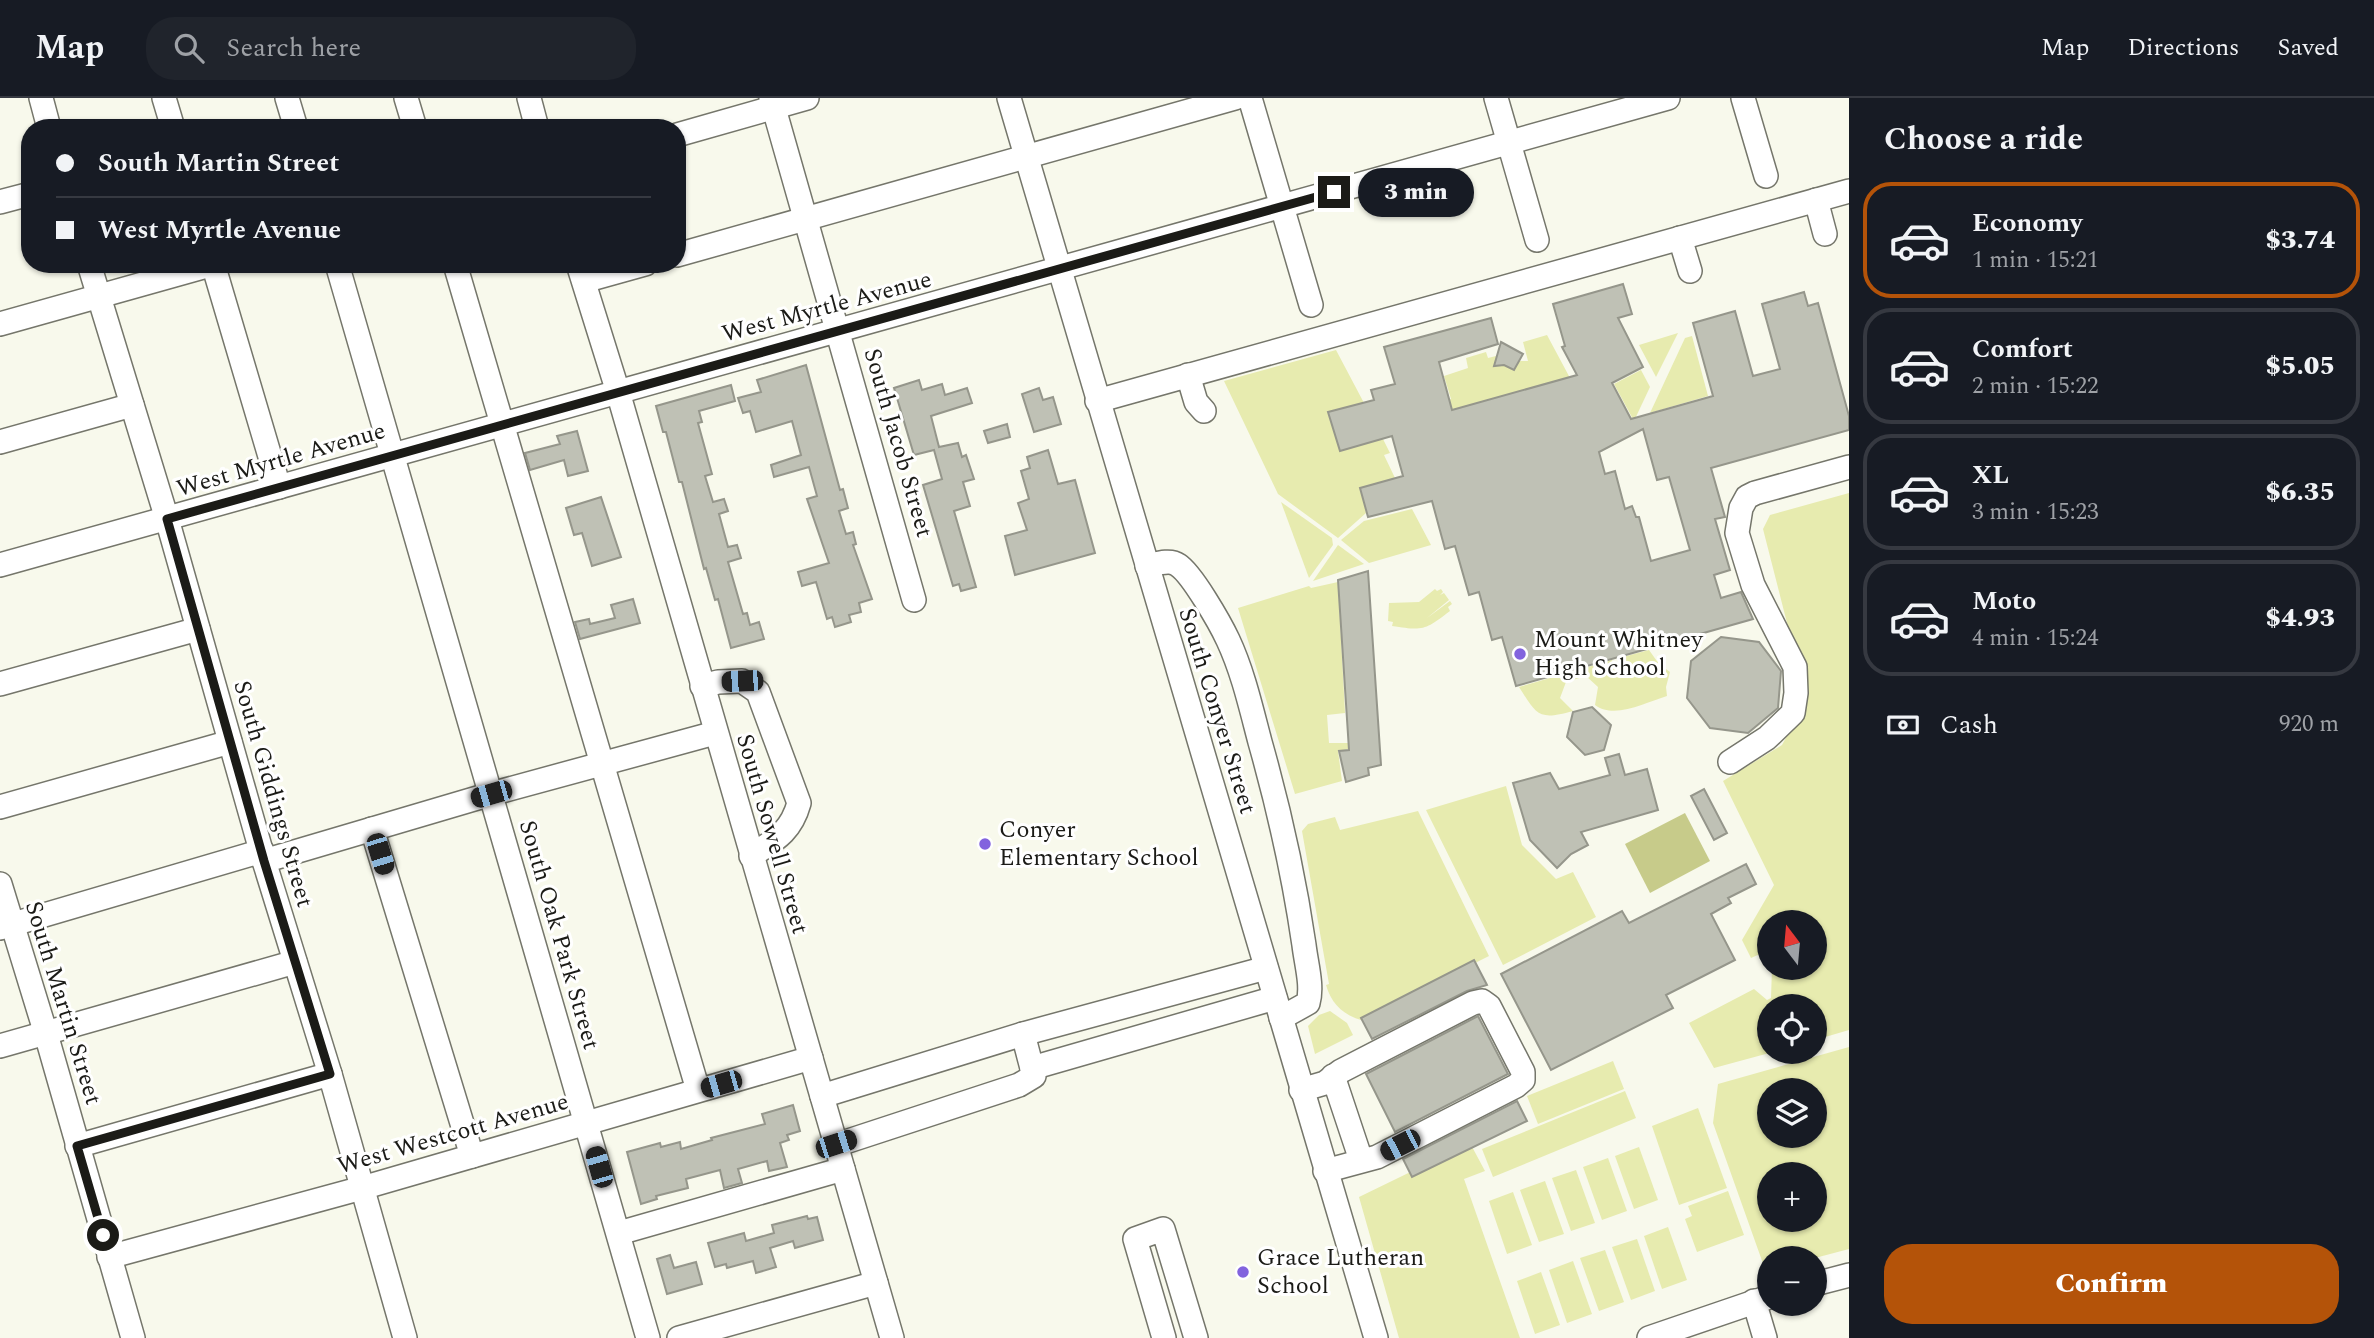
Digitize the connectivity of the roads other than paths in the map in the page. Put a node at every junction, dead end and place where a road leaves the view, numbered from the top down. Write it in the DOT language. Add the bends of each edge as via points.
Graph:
graph roads {
  1 [pos="41,98"];
  2 [pos="164,98"];
  3 [pos="287,98"];
  4 [pos="406,98"];
  5 [pos="529,98"];
  6 [pos="807,98"];
  7 [pos="1009,98"];
  8 [pos="1235,98"];
  9 [pos="1250,98"];
  10 [pos="1496,98"];
  11 [pos="1668,98"];
  12 [pos="1743,98"];
  13 [pos="772,103"];
  14 [pos="47,119"];
  15 [pos="170,119"];
  16 [pos="293,119"];
  17 [pos="412,119"];
  18 [pos="535,119"];
  19 [pos="686,132"];
  20 [pos="1509,144"];
  21 [pos="1026,158"];
  22 [pos="1766,176"];
  23 [pos="1849,191"];
  24 [pos="21,196"];
  25 [pos="1815,200"];
  26 [pos="0,202"];
  27 [pos="1283,205"];
  28 [pos="806,219"];
  29 [pos="1825,234"];
  30 [pos="1680,237"];
  31 [pos="1537,240"];
  32 [pos="686,252"];
  33 [pos="1059,270"];
  34 [pos="1690,271"];
  35 [pos="92,273"];
  36 [pos="183,273"];
  37 [pos="216,273"];
  38 [pos="340,273"];
  39 [pos="458,273"];
  40 [pos="581,273"];
  41 [pos="99,298"];
  42 [pos="1311,305"];
  43 [pos="0,324"];
  44 [pos="839,331"];
  45 [pos="1188,375"];
  46 [pos="618,392"];
  47 [pos="1097,401"];
  48 [pos="132,405"];
  49 [pos="1204,411"];
  50 [pos="501,425"];
  51 [pos="0,442"];
  52 [pos="392,456"];
  53 [pos="1849,467"];
  54 [pos="279,488"];
  55 [pos="167,519"];
  56 [pos="0,565"];
  57 [pos="1147,566"];
  58 [pos="914,600"];
  59 [pos="198,629"];
  60 [pos="0,684"];
  61 [pos="702,686"];
  62 [pos="715,733"];
  63 [pos="230,742"];
  64 [pos="1730,762"];
  65 [pos="602,764"];
  66 [pos="491,794"];
  67 [pos="0,807"];
  68 [pos="372,829"];
  69 [pos="263,856"];
  70 [pos="751,856"];
  71 [pos="0,884"];
  72 [pos="6,926"];
  73 [pos="295,961"];
  74 [pos="1266,968"];
  75 [pos="1122,1007"];
  76 [pos="1278,1008"];
  77 [pos="46,1034"];
  78 [pos="1023,1034"];
  79 [pos="1131,1039"];
  80 [pos="0,1046"];
  81 [pos="811,1058"];
  82 [pos="1032,1068"];
  83 [pos="330,1074"];
  84 [pos="1334,1076"];
  85 [pos="698,1090"];
  86 [pos="1301,1090"];
  87 [pos="822,1096"];
  88 [pos="586,1122"];
  89 [pos="836,1144"];
  90 [pos="77,1146"];
  91 [pos="472,1156"];
  92 [pos="1361,1160"];
  93 [pos="843,1169"];
  94 [pos="1325,1171"];
  95 [pos="362,1188"];
  96 [pos="619,1233"];
  97 [pos="109,1257"];
  98 [pos="1849,1275"];
  99 [pos="1827,1281"];
  100 [pos="876,1283"];
  101 [pos="1757,1301"];
  102 [pos="1763,1316"];
  103 [pos="133,1338"];
  104 [pos="405,1338"];
  105 [pos="648,1338"];
  106 [pos="679,1338"];
  107 [pos="892,1338"];
  108 [pos="1164,1338"];
  109 [pos="1196,1338"];
  110 [pos="1376,1338"];
  111 [pos="1648,1338"];
  112 [pos="1765,1338"];
  1 -- 14 [label="street"];
  2 -- 15 [label="street"];
  3 -- 16 [label="street"];
  4 -- 17 [label="street"];
  5 -- 18 [label="street"];
  6 -- 13 [label="street"];
  7 -- 21 [label="street, South Conyer Street"];
  8 -- 21 [label="street"];
  9 -- 27 [label="street"];
  10 -- 20 [label="street"];
  11 -- 20 [label="street, West Myrtle Avenue"];
  12 -- 22 [label="street"];
  13 -- 19 [label="street"];
  13 -- 28 [label="street, South Jacob Street"];
  20 -- 27 [label="street, West Myrtle Avenue"];
  20 -- 31 [label="street"];
  21 -- 28 [label="street"];
  21 -- 33 [label="street, South Conyer Street"];
  23 -- 25 [label="street"];
  24 -- 26 [label="street"];
  25 -- 29 [label="street"];
  25 -- 30 [label="street"];
  27 -- 33 [label="street, West Myrtle Avenue"];
  27 -- 42 [label="street"];
  28 -- 32 [label="street"];
  28 -- 44 [label="street, South Jacob Street"];
  30 -- 34 [label="street"];
  30 -- 45 [label="street"];
  33 -- 44 [label="street, West Myrtle Avenue"];
  33 -- 47 [label="street, South Conyer Street"];
  35 -- 41 [label="street, South Giddings Street"];
  36 -- 41 [label="street"];
  37 -- 54 [label="street"];
  38 -- 52 [label="street, South Oak Park Street"];
  39 -- 50 [label="street"];
  40 -- 46 [label="street, South Sowell Street"];
  41 -- 43 [label="street"];
  41 -- 48 [label="street, South Giddings Street"];
  44 -- 46 [label="street, West Myrtle Avenue"];
  44 -- 58 [label="street, South Jacob Street"];
  45 -- 47 [label="street"];
  45 -- 49 [label="street" via="1196,402"];
  46 -- 50 [label="street, West Myrtle Avenue"];
  46 -- 61 [label="street, South Sowell Street"];
  47 -- 57 [label="street, South Conyer Street"];
  48 -- 51 [label="street"];
  48 -- 55 [label="street, South Giddings Street"];
  50 -- 52 [label="street, West Myrtle Avenue"];
  50 -- 65 [label="street"];
  52 -- 54 [label="street, West Myrtle Avenue"];
  52 -- 66 [label="street, South Oak Park Street"];
  53 -- 64 [label="street" via="1755,493 1741,508 1737,533 1754,585 1795,667 1796,693 1793,713"];
  54 -- 55 [label="street, West Myrtle Avenue"];
  55 -- 56 [label="street, West Myrtle Avenue"];
  55 -- 59 [label="street, South Giddings Street"];
  57 -- 74 [label="street, South Conyer Street"];
  57 -- 76 [label="street" via="1169,562 1184,570 1228,640 1248,697 1294,882 1310,987 1308,1003"];
  59 -- 60 [label="street"];
  59 -- 63 [label="street, South Giddings Street"];
  61 -- 62 [label="street, South Sowell Street"];
  61 -- 70 [label="street" via="742,681 758,692 799,803 794,821"];
  62 -- 65 [label="street"];
  62 -- 70 [label="street, South Sowell Street"];
  63 -- 67 [label="street"];
  63 -- 69 [label="street, South Giddings Street"];
  65 -- 66 [label="street"];
  65 -- 85 [label="street"];
  66 -- 68 [label="street"];
  66 -- 88 [label="street, South Oak Park Street"];
  68 -- 69 [label="street"];
  68 -- 91 [label="street"];
  69 -- 72 [label="street"];
  69 -- 73 [label="street, South Giddings Street"];
  70 -- 81 [label="street, South Sowell Street"];
  71 -- 72 [label="street, South Martin Street"];
  72 -- 77 [label="street, South Martin Street"];
  73 -- 77 [label="street"];
  73 -- 83 [label="street, South Giddings Street"];
  74 -- 75 [label="street"];
  74 -- 76 [label="street, South Conyer Street"];
  75 -- 78 [label="street"];
  75 -- 79 [label="street"];
  76 -- 79 [label="street"];
  76 -- 86 [label="street, South Conyer Street"];
  77 -- 80 [label="street"];
  77 -- 90 [label="street, South Martin Street"];
  78 -- 82 [label="street"];
  78 -- 87 [label="street"];
  79 -- 82 [label="street"];
  81 -- 85 [label="street, West Westcott Avenue"];
  81 -- 87 [label="street, South Sowell Street"];
  82 -- 89 [label="street" via="1034,1076 1019,1086"];
  83 -- 90 [label="street"];
  83 -- 95 [label="street, South Giddings Street"];
  84 -- 86 [label="street"];
  84 -- 92 [label="street"];
  84 -- 92 [label="street" via="1482,1000 1523,1072 1523,1080 1516,1086 1377,1157"];
  85 -- 88 [label="street, West Westcott Avenue"];
  86 -- 94 [label="street, South Conyer Street"];
  87 -- 89 [label="street, South Sowell Street"];
  88 -- 91 [label="street, West Westcott Avenue"];
  88 -- 96 [label="street, South Oak Park Street"];
  89 -- 93 [label="street, South Sowell Street"];
  90 -- 97 [label="street, South Martin Street"];
  91 -- 95 [label="street, West Westcott Avenue"];
  92 -- 94 [label="street"];
  93 -- 96 [label="street"];
  93 -- 100 [label="street, South Sowell Street"];
  94 -- 110 [label="street, South Conyer Street"];
  95 -- 97 [label="street, West Westcott Avenue"];
  95 -- 104 [label="street, South Giddings Street"];
  96 -- 105 [label="street, South Oak Park Street"];
  97 -- 103 [label="street, South Martin Street"];
  98 -- 99 [label="street"];
  100 -- 106 [label="street"];
  100 -- 107 [label="street, South Sowell Street"];
  101 -- 111 [label="street"];
  102 -- 112 [label="street"];
  108 -- 109 [label="street" via="1135,1239 1163,1229"];
}
